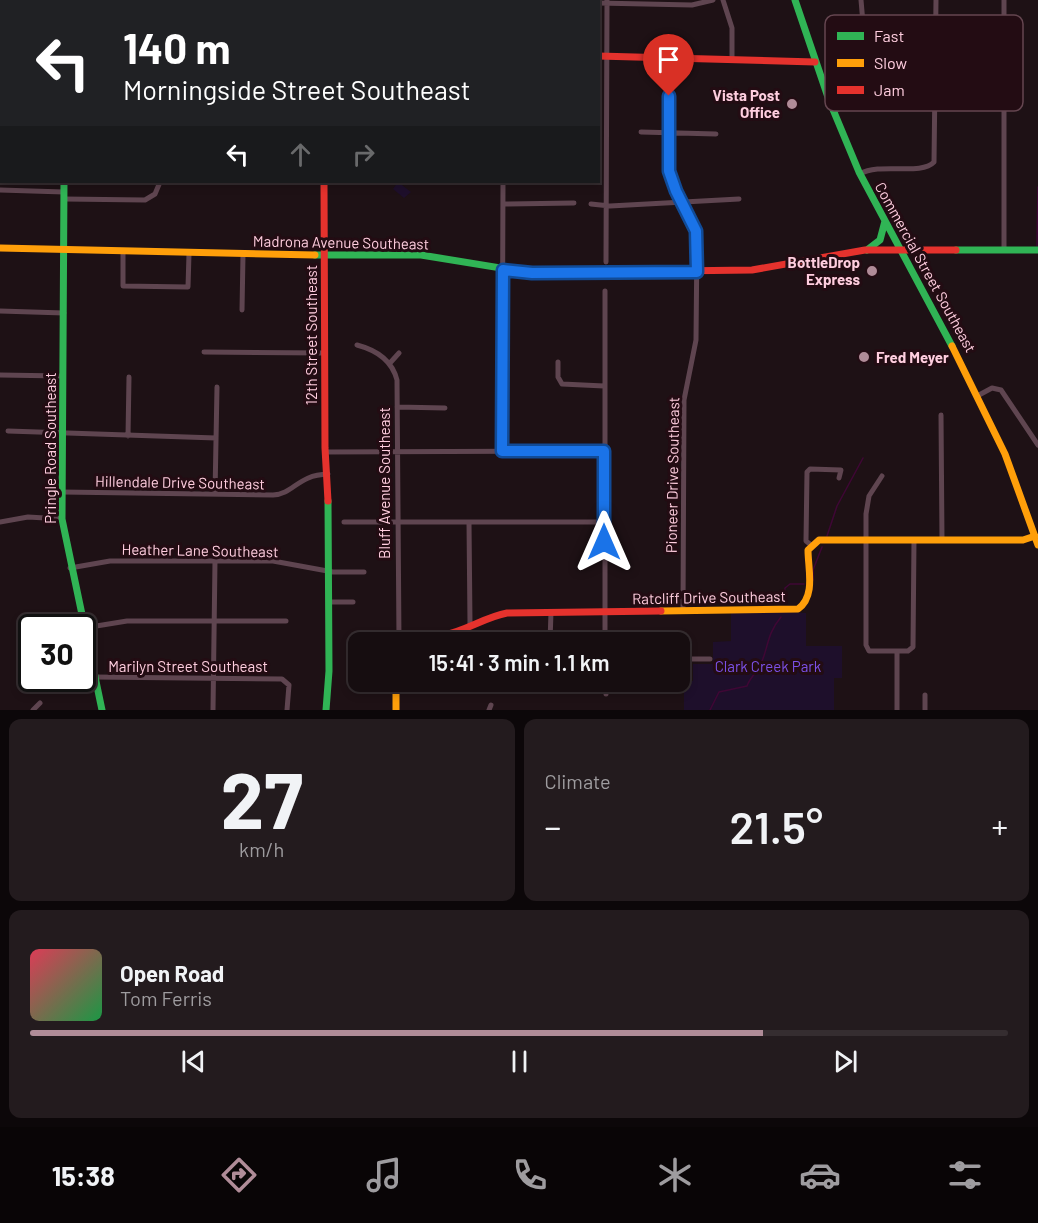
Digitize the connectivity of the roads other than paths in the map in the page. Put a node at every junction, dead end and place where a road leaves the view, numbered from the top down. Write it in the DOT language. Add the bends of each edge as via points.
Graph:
graph roads {
  1 [pos="514,0"];
  2 [pos="524,0"];
  3 [pos="713,0"];
  4 [pos="723,0"];
  5 [pos="795,0"];
  6 [pos="861,0"];
  7 [pos="936,0"];
  8 [pos="607,1"];
  9 [pos="862,15"];
  10 [pos="936,15"];
  11 [pos="600,56"];
  12 [pos="608,56"];
  13 [pos="670,58"];
  14 [pos="732,60"];
  15 [pos="815,62"];
  16 [pos="825,88"];
  17 [pos="834,111"];
  18 [pos="935,111"];
  19 [pos="1004,111"];
  20 [pos="641,132"];
  21 [pos="669,134"];
  22 [pos="716,134"];
  23 [pos="600,136"];
  24 [pos="607,136"];
  25 [pos="860,174"];
  26 [pos="64,183"];
  27 [pos="159,183"];
  28 [pos="324,183"];
  29 [pos="503,183"];
  30 [pos="0,190"];
  31 [pos="64,196"];
  32 [pos="739,199"];
  33 [pos="682,202"];
  34 [pos="574,203"];
  35 [pos="503,204"];
  36 [pos="591,204"];
  37 [pos="606,205"];
  38 [pos="885,221"];
  39 [pos="0,248"];
  40 [pos="867,250"];
  41 [pos="900,250"];
  42 [pos="1004,250"];
  43 [pos="1038,250"];
  44 [pos="64,251"];
  45 [pos="123,253"];
  46 [pos="189,254"];
  47 [pos="325,254"];
  48 [pos="243,255"];
  49 [pos="606,262"];
  50 [pos="503,270"];
  51 [pos="697,272"];
  52 [pos="605,291"];
  53 [pos="242,310"];
  54 [pos="0,311"];
  55 [pos="64,313"];
  56 [pos="357,345"];
  57 [pos="204,352"];
  58 [pos="324,353"];
  59 [pos="399,353"];
  60 [pos="558,362"];
  61 [pos="390,363"];
  62 [pos="0,375"];
  63 [pos="62,376"];
  64 [pos="129,377"];
  65 [pos="604,386"];
  66 [pos="217,387"];
  67 [pos="979,395"];
  68 [pos="397,407"];
  69 [pos="445,408"];
  70 [pos="941,415"];
  71 [pos="8,431"];
  72 [pos="62,434"];
  73 [pos="128,436"];
  74 [pos="216,438"];
  75 [pos="1038,445"];
  76 [pos="502,451"];
  77 [pos="604,451"];
  78 [pos="325,452"];
  79 [pos="397,452"];
  80 [pos="326,474"];
  81 [pos="882,476"];
  82 [pos="839,478"];
  83 [pos="62,492"];
  84 [pos="215,494"];
  85 [pos="62,519"];
  86 [pos="0,522"];
  87 [pos="344,522"];
  88 [pos="396,522"];
  89 [pos="469,522"];
  90 [pos="604,522"];
  91 [pos="1037,536"];
  92 [pos="866,540"];
  93 [pos="914,540"];
  94 [pos="942,540"];
  95 [pos="811,545"];
  96 [pos="1038,545"];
  97 [pos="215,561"];
  98 [pos="70,568"];
  99 [pos="327,571"];
  100 [pos="364,572"];
  101 [pos="329,602"];
  102 [pos="353,602"];
  103 [pos="605,611"];
  104 [pos="683,611"];
  105 [pos="550,612"];
  106 [pos="81,614"];
  107 [pos="214,621"];
  108 [pos="286,621"];
  109 [pos="470,624"];
  110 [pos="96,626"];
  111 [pos="399,632"];
  112 [pos="454,632"];
  113 [pos="550,632"];
  114 [pos="605,632"];
  115 [pos="897,652"];
  116 [pos="690,659"];
  117 [pos="710,659"];
  118 [pos="96,677"];
  119 [pos="215,678"];
  120 [pos="96,685"];
  121 [pos="396,692"];
  122 [pos="326,694"];
  123 [pos="925,695"];
  124 [pos="40,703"];
  125 [pos="33,710"];
  126 [pos="102,710"];
  127 [pos="213,710"];
  128 [pos="287,710"];
  129 [pos="326,710"];
  130 [pos="396,710"];
  131 [pos="897,710"];
  132 [pos="925,710"];
  1 -- 2 [label="street"];
  3 -- 8 [label="street" via="692,5"];
  4 -- 14 [label="street" via="732,28"];
  5 -- 15 [label="main road, Commercial Street Southeast"];
  6 -- 9 [label="street"];
  7 -- 10 [label="street"];
  8 -- 12 [label="street"];
  11 -- 12 [label="main road"];
  12 -- 13 [label="main road"];
  12 -- 24 [label="street"];
  13 -- 14 [label="main road"];
  13 -- 21 [label="street, Pioneer Drive Southeast"];
  14 -- 15 [label="main road"];
  15 -- 16 [label="main road, Commercial Street Southeast"];
  17 -- 25 [label="main road, Commercial Street Southeast"];
  18 -- 25 [label="street" via="932,165 872,168"];
  19 -- 42 [label="street"];
  20 -- 21 [label="street"];
  21 -- 22 [label="street"];
  21 -- 33 [label="street, Pioneer Drive Southeast" via="670,177"];
  23 -- 24 [label="street"];
  24 -- 37 [label="street"];
  25 -- 38 [label="main road, Commercial Street Southeast"];
  26 -- 31 [label="main road, Pringle Road Southeast"];
  27 -- 31 [label="street" via="152,197 142,200"];
  28 -- 47 [label="main road, 12th Street Southeast"];
  29 -- 35 [label="street"];
  30 -- 31 [label="street"];
  31 -- 44 [label="main road, Pringle Road Southeast"];
  32 -- 33 [label="street"];
  33 -- 37 [label="street"];
  33 -- 51 [label="street, Pioneer Drive Southeast" via="696,231"];
  34 -- 35 [label="street"];
  35 -- 50 [label="street"];
  36 -- 37 [label="street"];
  37 -- 49 [label="street"];
  38 -- 40 [label="main road" via="880,240"];
  38 -- 41 [label="main road, Commercial Street Southeast"];
  39 -- 44 [label="main road, Madrona Avenue Southeast"];
  40 -- 41 [label="main road, Madrona Avenue Southeast"];
  40 -- 51 [label="main road, Madrona Avenue Southeast" via="767,269"];
  41 -- 42 [label="main road, Madrona Avenue Southeast"];
  41 -- 67 [label="main road, Commercial Street Southeast"];
  42 -- 43 [label="main road, Madrona Avenue Southeast"];
  44 -- 45 [label="main road, Madrona Avenue Southeast"];
  44 -- 55 [label="main road, Pringle Road Southeast"];
  45 -- 46 [label="main road, Madrona Avenue Southeast"];
  45 -- 46 [label="street" via="123,286 188,287"];
  46 -- 48 [label="main road, Madrona Avenue Southeast"];
  47 -- 48 [label="main road, Madrona Avenue Southeast"];
  47 -- 50 [label="main road, Madrona Avenue Southeast" via="429,256"];
  47 -- 58 [label="main road, 12th Street Southeast"];
  48 -- 53 [label="street"];
  50 -- 51 [label="main road, Madrona Avenue Southeast"];
  50 -- 76 [label="street"];
  51 -- 104 [label="street, Pioneer Drive Southeast" via="696,340 684,400"];
  52 -- 65 [label="street"];
  54 -- 55 [label="street"];
  55 -- 63 [label="main road, Pringle Road Southeast"];
  56 -- 61 [label="street" via="377,352"];
  57 -- 58 [label="street"];
  58 -- 78 [label="main road, 12th Street Southeast"];
  59 -- 61 [label="street"];
  60 -- 65 [label="street" via="562,384"];
  61 -- 68 [label="street, Bluff Avenue Southeast" via="397,380"];
  62 -- 63 [label="street"];
  63 -- 72 [label="main road, Pringle Road Southeast"];
  64 -- 73 [label="street"];
  65 -- 77 [label="street"];
  66 -- 74 [label="street"];
  67 -- 75 [label="street" via="992,388 1000,390"];
  67 -- 91 [label="main road, Commercial Street Southeast"];
  68 -- 69 [label="street"];
  68 -- 79 [label="street, Bluff Avenue Southeast"];
  70 -- 94 [label="street"];
  71 -- 72 [label="street"];
  72 -- 73 [label="street"];
  72 -- 83 [label="main road, Pringle Road Southeast"];
  73 -- 74 [label="street"];
  74 -- 84 [label="street"];
  76 -- 77 [label="street"];
  76 -- 79 [label="street"];
  77 -- 90 [label="street"];
  78 -- 79 [label="street"];
  78 -- 80 [label="main road, 12th Street Southeast"];
  79 -- 88 [label="street, Bluff Avenue Southeast"];
  80 -- 84 [label="street, Hillendale Drive Southeast" via="305,478 281,495"];
  80 -- 99 [label="main road, 12th Street Southeast"];
  81 -- 92 [label="street" via="867,504"];
  82 -- 95 [label="street" via="841,470 807,472 806,541"];
  83 -- 84 [label="street, Hillendale Drive Southeast"];
  83 -- 85 [label="main road, Pringle Road Southeast"];
  85 -- 86 [label="street" via="28,517"];
  85 -- 98 [label="main road, Pringle Road Southeast"];
  87 -- 88 [label="street"];
  88 -- 89 [label="street"];
  88 -- 111 [label="street, Bluff Avenue Southeast"];
  89 -- 90 [label="street"];
  89 -- 109 [label="street"];
  90 -- 103 [label="street"];
  91 -- 94 [label="main road" via="1023,540"];
  91 -- 96 [label="main road, Commercial Street Southeast"];
  92 -- 93 [label="main road"];
  92 -- 95 [label="main road" via="819,540"];
  92 -- 115 [label="street" via="867,649"];
  93 -- 94 [label="main road"];
  93 -- 115 [label="street" via="912,649"];
  95 -- 104 [label="main road, Ratcliff Drive Southeast" via="808,595 801,608"];
  97 -- 98 [label="street, Heather Lane Southeast" via="110,561"];
  97 -- 99 [label="street, Heather Lane Southeast" via="273,561"];
  97 -- 107 [label="street"];
  98 -- 106 [label="main road, Pringle Road Southeast"];
  99 -- 100 [label="street, Heather Lane Southeast"];
  99 -- 101 [label="main road, 12th Street Southeast"];
  99 -- 122 [label="main road, 12th Street Southeast"];
  101 -- 102 [label="street"];
  101 -- 122 [label="main road, 12th Street Southeast"];
  103 -- 104 [label="main road, Ratcliff Drive Southeast"];
  103 -- 105 [label="main road, Ratcliff Drive Southeast"];
  103 -- 114 [label="street"];
  105 -- 109 [label="main road, Ratcliff Drive Southeast" via="501,613"];
  105 -- 113 [label="street"];
  107 -- 108 [label="street"];
  107 -- 110 [label="street" via="127,621"];
  107 -- 119 [label="street"];
  109 -- 112 [label="main road, Ratcliff Drive Southeast"];
  115 -- 131 [label="street"];
  116 -- 117 [label="street"];
  118 -- 119 [label="street, Marilyn Street Southeast"];
  119 -- 127 [label="street"];
  119 -- 128 [label="street, Marilyn Street Southeast" via="286,680 290,685"];
  120 -- 126 [label="main road, Pringle Road Southeast"];
  121 -- 130 [label="main road"];
  122 -- 129 [label="main road, 12th Street Southeast"];
  123 -- 132 [label="street"];
  124 -- 125 [label="street"];
}
